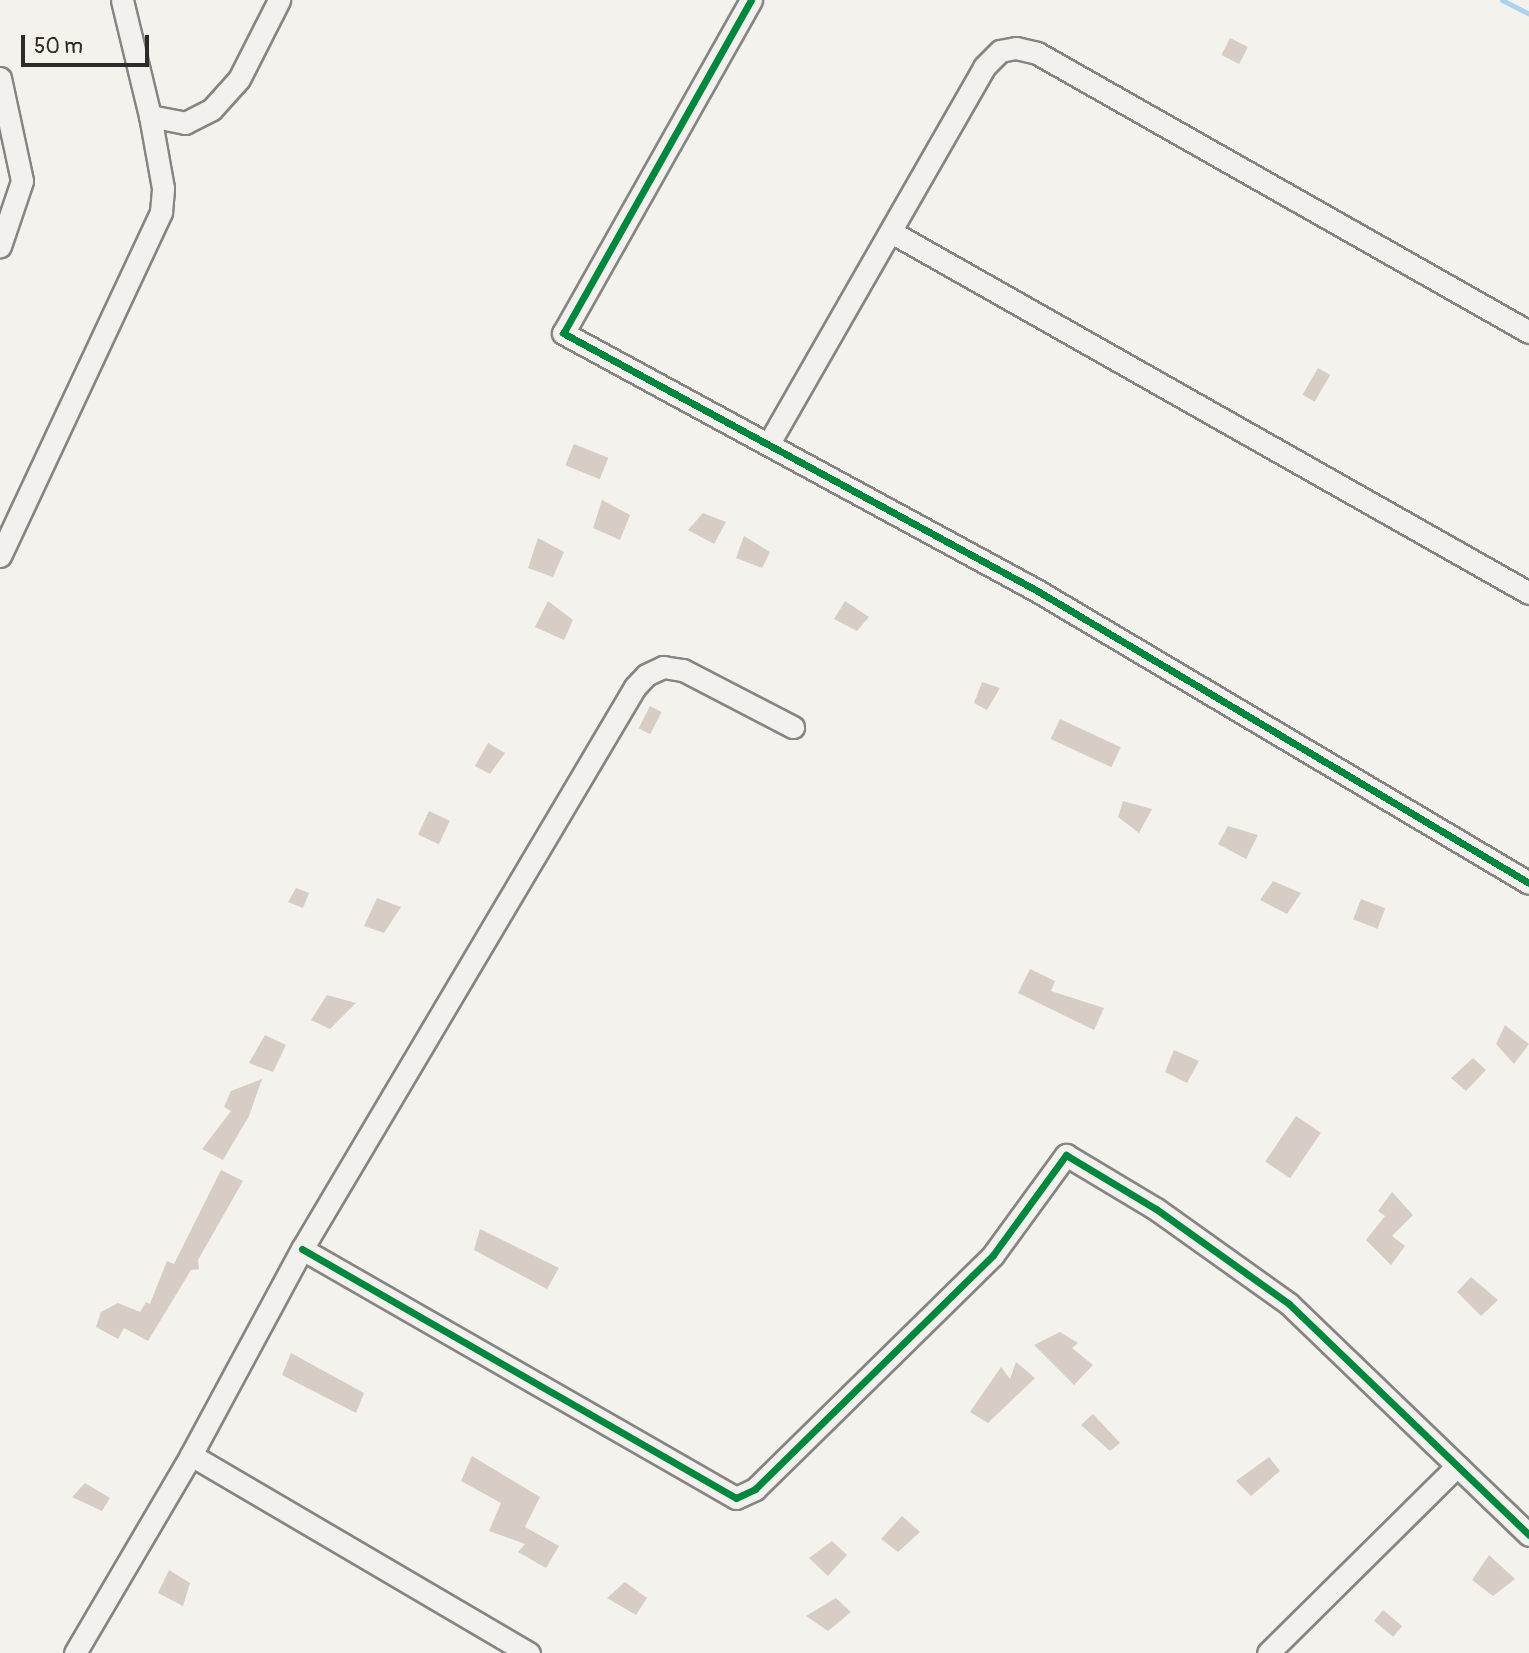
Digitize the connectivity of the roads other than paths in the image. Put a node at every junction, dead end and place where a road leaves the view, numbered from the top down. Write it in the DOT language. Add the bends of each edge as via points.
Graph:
graph roads {
  1 [pos="122,0"];
  2 [pos="279,0"];
  3 [pos="751,0"];
  4 [pos="0,78"];
  5 [pos="149,116"];
  6 [pos="893,233"];
  7 [pos="0,246"];
  8 [pos="1529,332"];
  9 [pos="769,443"];
  10 [pos="0,556"];
  11 [pos="1529,593"];
  12 [pos="793,727"];
  13 [pos="1529,883"];
  14 [pos="302,1249"];
  15 [pos="191,1455"];
  16 [pos="1457,1466"];
  17 [pos="1529,1535"];
  18 [pos="75,1653"];
  19 [pos="529,1653"];
  20 [pos="1268,1653"];
  1 -- 5 [label="street"];
  2 -- 5 [label="street" via="239,79 212,109 185,124"];
  3 -- 9 [label="street" via="563,333"];
  4 -- 7 [label="street" via="22,181"];
  5 -- 10 [label="street" via="163,188 153,238"];
  6 -- 8 [label="street" via="985,66 1000,51 1016,48 1037,53"];
  6 -- 9 [label="street"];
  6 -- 11 [label="street"];
  9 -- 13 [label="street" via="1036,590"];
  12 -- 14 [label="street" via="683,670 663,667 646,674"];
  14 -- 15 [label="street"];
  14 -- 16 [label="street" via="736,1498 755,1489 993,1255 1066,1155 1156,1209 1289,1304"];
  15 -- 18 [label="street"];
  15 -- 19 [label="street"];
  16 -- 17 [label="street"];
  16 -- 20 [label="street"];
}
